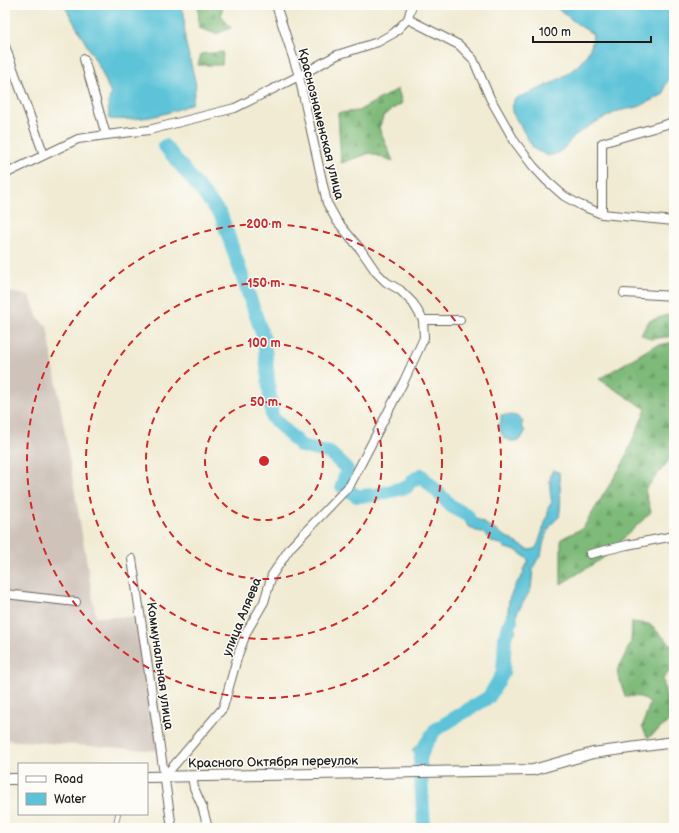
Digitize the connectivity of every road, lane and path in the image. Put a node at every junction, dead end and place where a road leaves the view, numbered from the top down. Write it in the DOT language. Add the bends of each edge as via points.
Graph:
graph roads {
  1 [pos="276,5"];
  2 [pos="412,5"];
  3 [pos="408,19"];
  4 [pos="5,46"];
  5 [pos="84,59"];
  6 [pos="299,76"];
  7 [pos="674,122"];
  8 [pos="106,135"];
  9 [pos="44,155"];
  10 [pos="5,174"];
  11 [pos="602,214"];
  12 [pos="674,221"];
  13 [pos="624,293"];
  14 [pos="674,296"];
  15 [pos="423,320"];
  16 [pos="460,320"];
  17 [pos="350,485"];
  18 [pos="674,536"];
  19 [pos="590,554"];
  20 [pos="132,559"];
  21 [pos="5,594"];
  22 [pos="76,602"];
  23 [pos="674,742"];
  24 [pos="192,776"];
  25 [pos="148,777"];
  26 [pos="164,777"];
  27 [pos="5,779"];
  28 [pos="18,779"];
  29 [pos="118,815"];
  30 [pos="115,828"];
  31 [pos="172,828"];
  32 [pos="208,828"];
  1 -- 6 [label="street, Краснознаменская улица"];
  2 -- 3 [label="street"];
  3 -- 6 [label="street" via="394,33 378,42 337,55"];
  3 -- 11 [label="street" via="459,45 473,59 502,121 533,166 564,196"];
  4 -- 9 [label="street"];
  5 -- 8 [label="street"];
  6 -- 8 [label="street" via="235,108 149,130"];
  6 -- 15 [label="street, Краснознаменская улица" via="328,203 336,221 376,272 413,303"];
  7 -- 11 [label="street" via="602,143"];
  8 -- 9 [label="street" via="78,140"];
  9 -- 10 [label="street"];
  11 -- 12 [label="street"];
  13 -- 14 [label="street"];
  15 -- 16 [label="street"];
  15 -- 17 [label="street, Краснознаменская улица" via="424,338 418,353"];
  17 -- 26 [label="street, улица Аляева" via="290,548 272,575 264,602 247,631 238,655 223,708"];
  18 -- 19 [label="street"];
  20 -- 26 [label="street, Коммунальная улица"];
  21 -- 22 [label="street"];
  23 -- 24 [label="street, Красного Октября переулок" via="593,753 533,770"];
  24 -- 26 [label="street, Красного Октября переулок"];
  24 -- 32 [label="street"];
  25 -- 26 [label="street, Красного Октября переулок"];
  26 -- 31 [label="street, Коммунальная улица"];
  27 -- 28 [label="street"];
  29 -- 30 [label="lane"];
}
